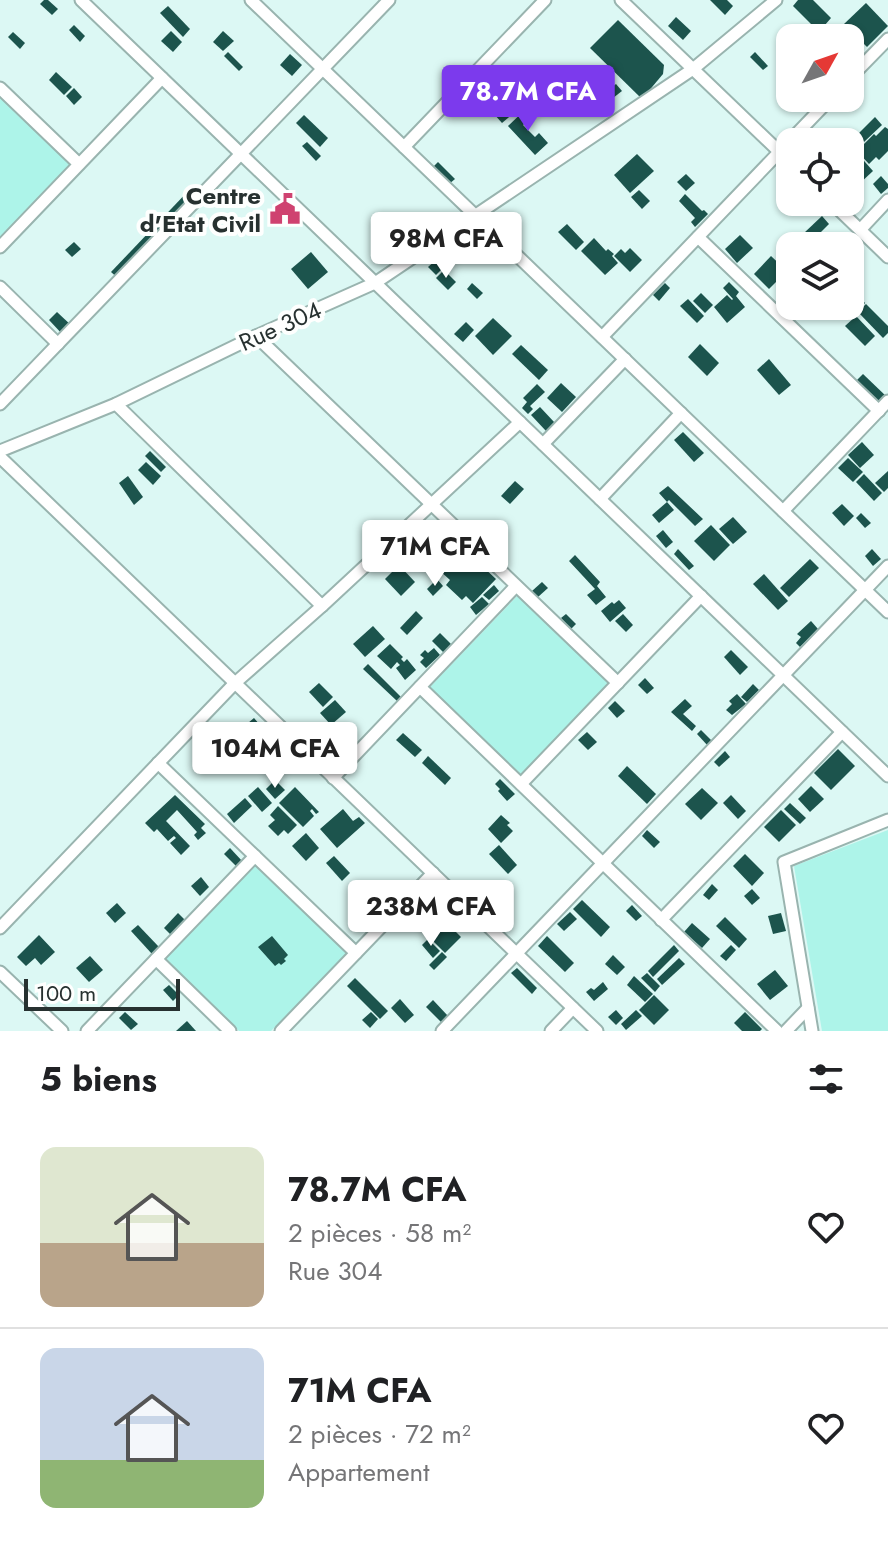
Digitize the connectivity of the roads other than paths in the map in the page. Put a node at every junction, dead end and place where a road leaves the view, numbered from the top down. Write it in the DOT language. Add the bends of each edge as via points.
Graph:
graph roads {
  1 [pos="81,0"];
  2 [pos="251,0"];
  3 [pos="389,0"];
  4 [pos="545,0"];
  5 [pos="621,0"];
  6 [pos="776,0"];
  7 [pos="888,39"];
  8 [pos="864,64"];
  9 [pos="323,69"];
  10 [pos="693,69"];
  11 [pos="162,78"];
  12 [pos="0,88"];
  13 [pos="818,112"];
  14 [pos="802,128"];
  15 [pos="404,147"];
  16 [pos="776,149"];
  17 [pos="241,154"];
  18 [pos="776,155"];
  19 [pos="79,164"];
  20 [pos="888,200"];
  21 [pos="475,215"];
  22 [pos="846,216"];
  23 [pos="860,230"];
  24 [pos="698,237"];
  25 [pos="0,247"];
  26 [pos="888,257"];
  27 [pos="375,283"];
  28 [pos="0,287"];
  29 [pos="256,336"];
  30 [pos="602,337"];
  31 [pos="58,344"];
  32 [pos="625,359"];
  33 [pos="888,401"];
  34 [pos="0,404"];
  35 [pos="116,404"];
  36 [pos="879,411"];
  37 [pos="681,413"];
  38 [pos="520,422"];
  39 [pos="543,444"];
  40 [pos="0,454"];
  41 [pos="600,499"];
  42 [pos="431,504"];
  43 [pos="783,511"];
  44 [pos="888,566"];
  45 [pos="516,586"];
  46 [pos="865,590"];
  47 [pos="701,596"];
  48 [pos="322,606"];
  49 [pos="888,612"];
  50 [pos="783,675"];
  51 [pos="235,683"];
  52 [pos="618,683"];
  53 [pos="420,687"];
  54 [pos="842,732"];
  55 [pos="158,763"];
  56 [pos="888,776"];
  57 [pos="333,778"];
  58 [pos="521,784"];
  59 [pos="888,820"];
  60 [pos="255,856"];
  61 [pos="603,863"];
  62 [pos="433,873"];
  63 [pos="661,920"];
  64 [pos="0,928"];
  65 [pos="356,953"];
  66 [pos="516,954"];
  67 [pos="156,959"];
  68 [pos="0,972"];
  69 [pos="573,1008"];
  70 [pos="808,1008"];
  71 [pos="62,1031"];
  72 [pos="87,1031"];
  73 [pos="230,1031"];
  74 [pos="281,1031"];
  75 [pos="442,1031"];
  76 [pos="551,1031"];
  77 [pos="597,1031"];
  78 [pos="777,1031"];
  79 [pos="786,1031"];
  80 [pos="812,1031"];
  1 -- 11 [label="street"];
  2 -- 9 [label="street"];
  3 -- 9 [label="street"];
  4 -- 15 [label="street"];
  5 -- 10 [label="street"];
  6 -- 10 [label="street, Rue 304"];
  7 -- 8 [label="street"];
  9 -- 15 [label="street"];
  9 -- 17 [label="street"];
  10 -- 16 [label="street"];
  10 -- 21 [label="street, Rue 304"];
  11 -- 17 [label="street"];
  11 -- 19 [label="street"];
  12 -- 19 [label="street"];
  13 -- 14 [label="street"];
  15 -- 21 [label="street"];
  17 -- 27 [label="street"];
  17 -- 31 [label="street"];
  18 -- 24 [label="street"];
  19 -- 25 [label="street"];
  20 -- 23 [label="street"];
  21 -- 27 [label="street, Rue 304"];
  21 -- 30 [label="street"];
  22 -- 23 [label="street"];
  23 -- 26 [label="street"];
  24 -- 30 [label="street"];
  24 -- 36 [label="street"];
  27 -- 29 [label="street, Rue 304"];
  27 -- 38 [label="street"];
  28 -- 31 [label="street"];
  29 -- 35 [label="street, Rue 304"];
  29 -- 42 [label="street"];
  30 -- 32 [label="street"];
  31 -- 34 [label="street"];
  32 -- 37 [label="street"];
  32 -- 39 [label="street"];
  33 -- 36 [label="street"];
  35 -- 40 [label="street, Rue 304"];
  35 -- 48 [label="street"];
  36 -- 43 [label="street"];
  37 -- 41 [label="street"];
  37 -- 43 [label="street"];
  38 -- 39 [label="street"];
  38 -- 42 [label="street"];
  39 -- 41 [label="street"];
  40 -- 51 [label="street"];
  41 -- 47 [label="street"];
  42 -- 45 [label="street"];
  42 -- 48 [label="street"];
  43 -- 46 [label="street"];
  44 -- 46 [label="street"];
  45 -- 52 [label="street"];
  45 -- 53 [label="street"];
  46 -- 49 [label="street"];
  46 -- 50 [label="street"];
  47 -- 50 [label="street"];
  47 -- 52 [label="street"];
  48 -- 51 [label="street"];
  50 -- 54 [label="street"];
  50 -- 61 [label="street"];
  51 -- 55 [label="street"];
  51 -- 57 [label="street"];
  52 -- 58 [label="street"];
  53 -- 57 [label="street"];
  53 -- 58 [label="street"];
  54 -- 56 [label="street"];
  54 -- 63 [label="street"];
  55 -- 60 [label="street"];
  55 -- 64 [label="street"];
  57 -- 62 [label="street"];
  58 -- 61 [label="street"];
  59 -- 70 [label="street" via="784,862"];
  60 -- 65 [label="street"];
  60 -- 67 [label="street"];
  61 -- 63 [label="street"];
  61 -- 66 [label="street"];
  62 -- 65 [label="street"];
  62 -- 66 [label="street"];
  63 -- 78 [label="street"];
  65 -- 74 [label="street"];
  66 -- 69 [label="street"];
  66 -- 75 [label="street"];
  67 -- 72 [label="street"];
  67 -- 73 [label="street"];
  68 -- 71 [label="street"];
  69 -- 76 [label="street"];
  69 -- 77 [label="street"];
  70 -- 79 [label="street"];
  70 -- 80 [label="street"];
}
